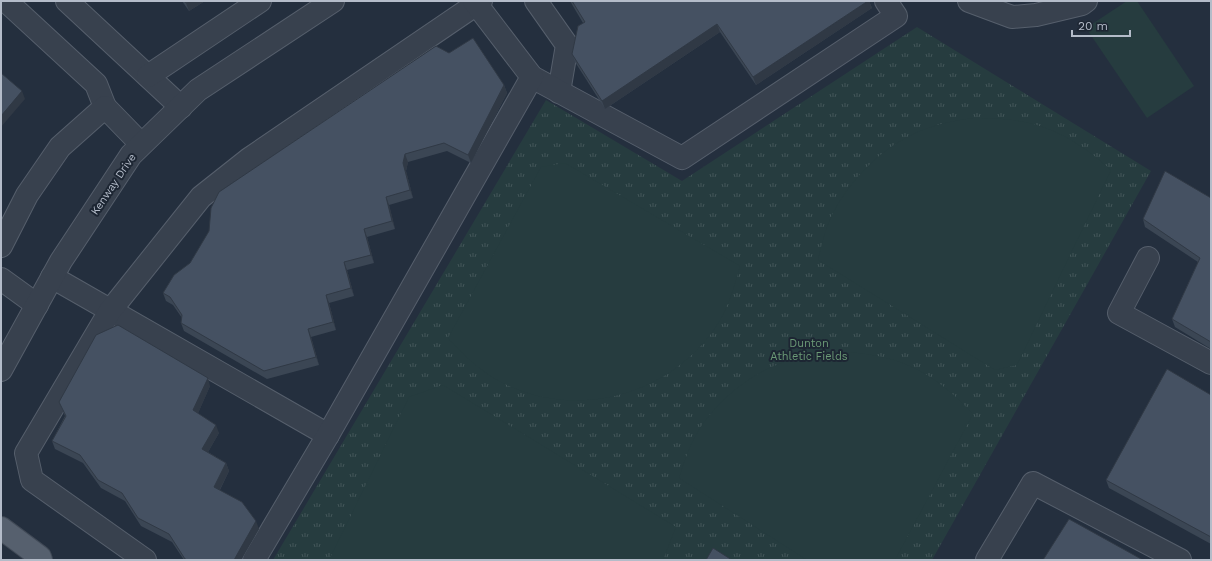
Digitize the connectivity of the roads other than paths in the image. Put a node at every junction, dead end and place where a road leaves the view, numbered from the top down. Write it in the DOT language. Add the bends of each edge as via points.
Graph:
graph roads {
  1 [pos="6,1"];
  2 [pos="67,1"];
  3 [pos="260,1"];
  4 [pos="333,1"];
  5 [pos="536,1"];
  6 [pos="886,1"];
  7 [pos="970,1"];
  8 [pos="1086,1"];
  9 [pos="477,2"];
  10 [pos="148,76"];
  11 [pos="532,77"];
  12 [pos="559,92"];
  13 [pos="181,106"];
  14 [pos="105,107"];
  15 [pos="141,144"];
  16 [pos="1,246"];
  17 [pos="1148,258"];
  18 [pos="52,277"];
  19 [pos="1,279"];
  20 [pos="37,305"];
  21 [pos="110,311"];
  22 [pos="1211,363"];
  23 [pos="1,370"];
  24 [pos="328,435"];
  25 [pos="1,528"];
  26 [pos="41,560"];
  27 [pos="145,560"];
  28 [pos="254,560"];
  29 [pos="987,560"];
  30 [pos="1180,560"];
  1 -- 14 [label="street" via="96,84"];
  2 -- 10 [label="street"];
  3 -- 10 [label="street"];
  4 -- 13 [label="street, Kenway Drive" via="198,90"];
  5 -- 12 [label="street" via="567,45"];
  6 -- 12 [label="street" via="896,16 682,158"];
  7 -- 8 [label="street" via="1012,17 1036,15"];
  9 -- 11 [label="street"];
  9 -- 21 [label="street" via="249,159 201,197"];
  10 -- 13 [label="street"];
  11 -- 12 [label="street"];
  11 -- 24 [label="street"];
  13 -- 15 [label="street, Kenway Drive"];
  14 -- 15 [label="street"];
  14 -- 16 [label="street" via="60,147 27,195"];
  15 -- 18 [label="street, Kenway Drive" via="131,155"];
  17 -- 22 [label="street" via="1119,313"];
  18 -- 20 [label="street, Kenway Drive"];
  18 -- 21 [label="street"];
  19 -- 20 [label="street"];
  20 -- 23 [label="street, Kenway Drive"];
  21 -- 24 [label="street"];
  21 -- 27 [label="street" via="26,453 32,480"];
  24 -- 28 [label="street"];
  25 -- 26 [label="main road"];
  29 -- 30 [label="street" via="1033,483"];
}
